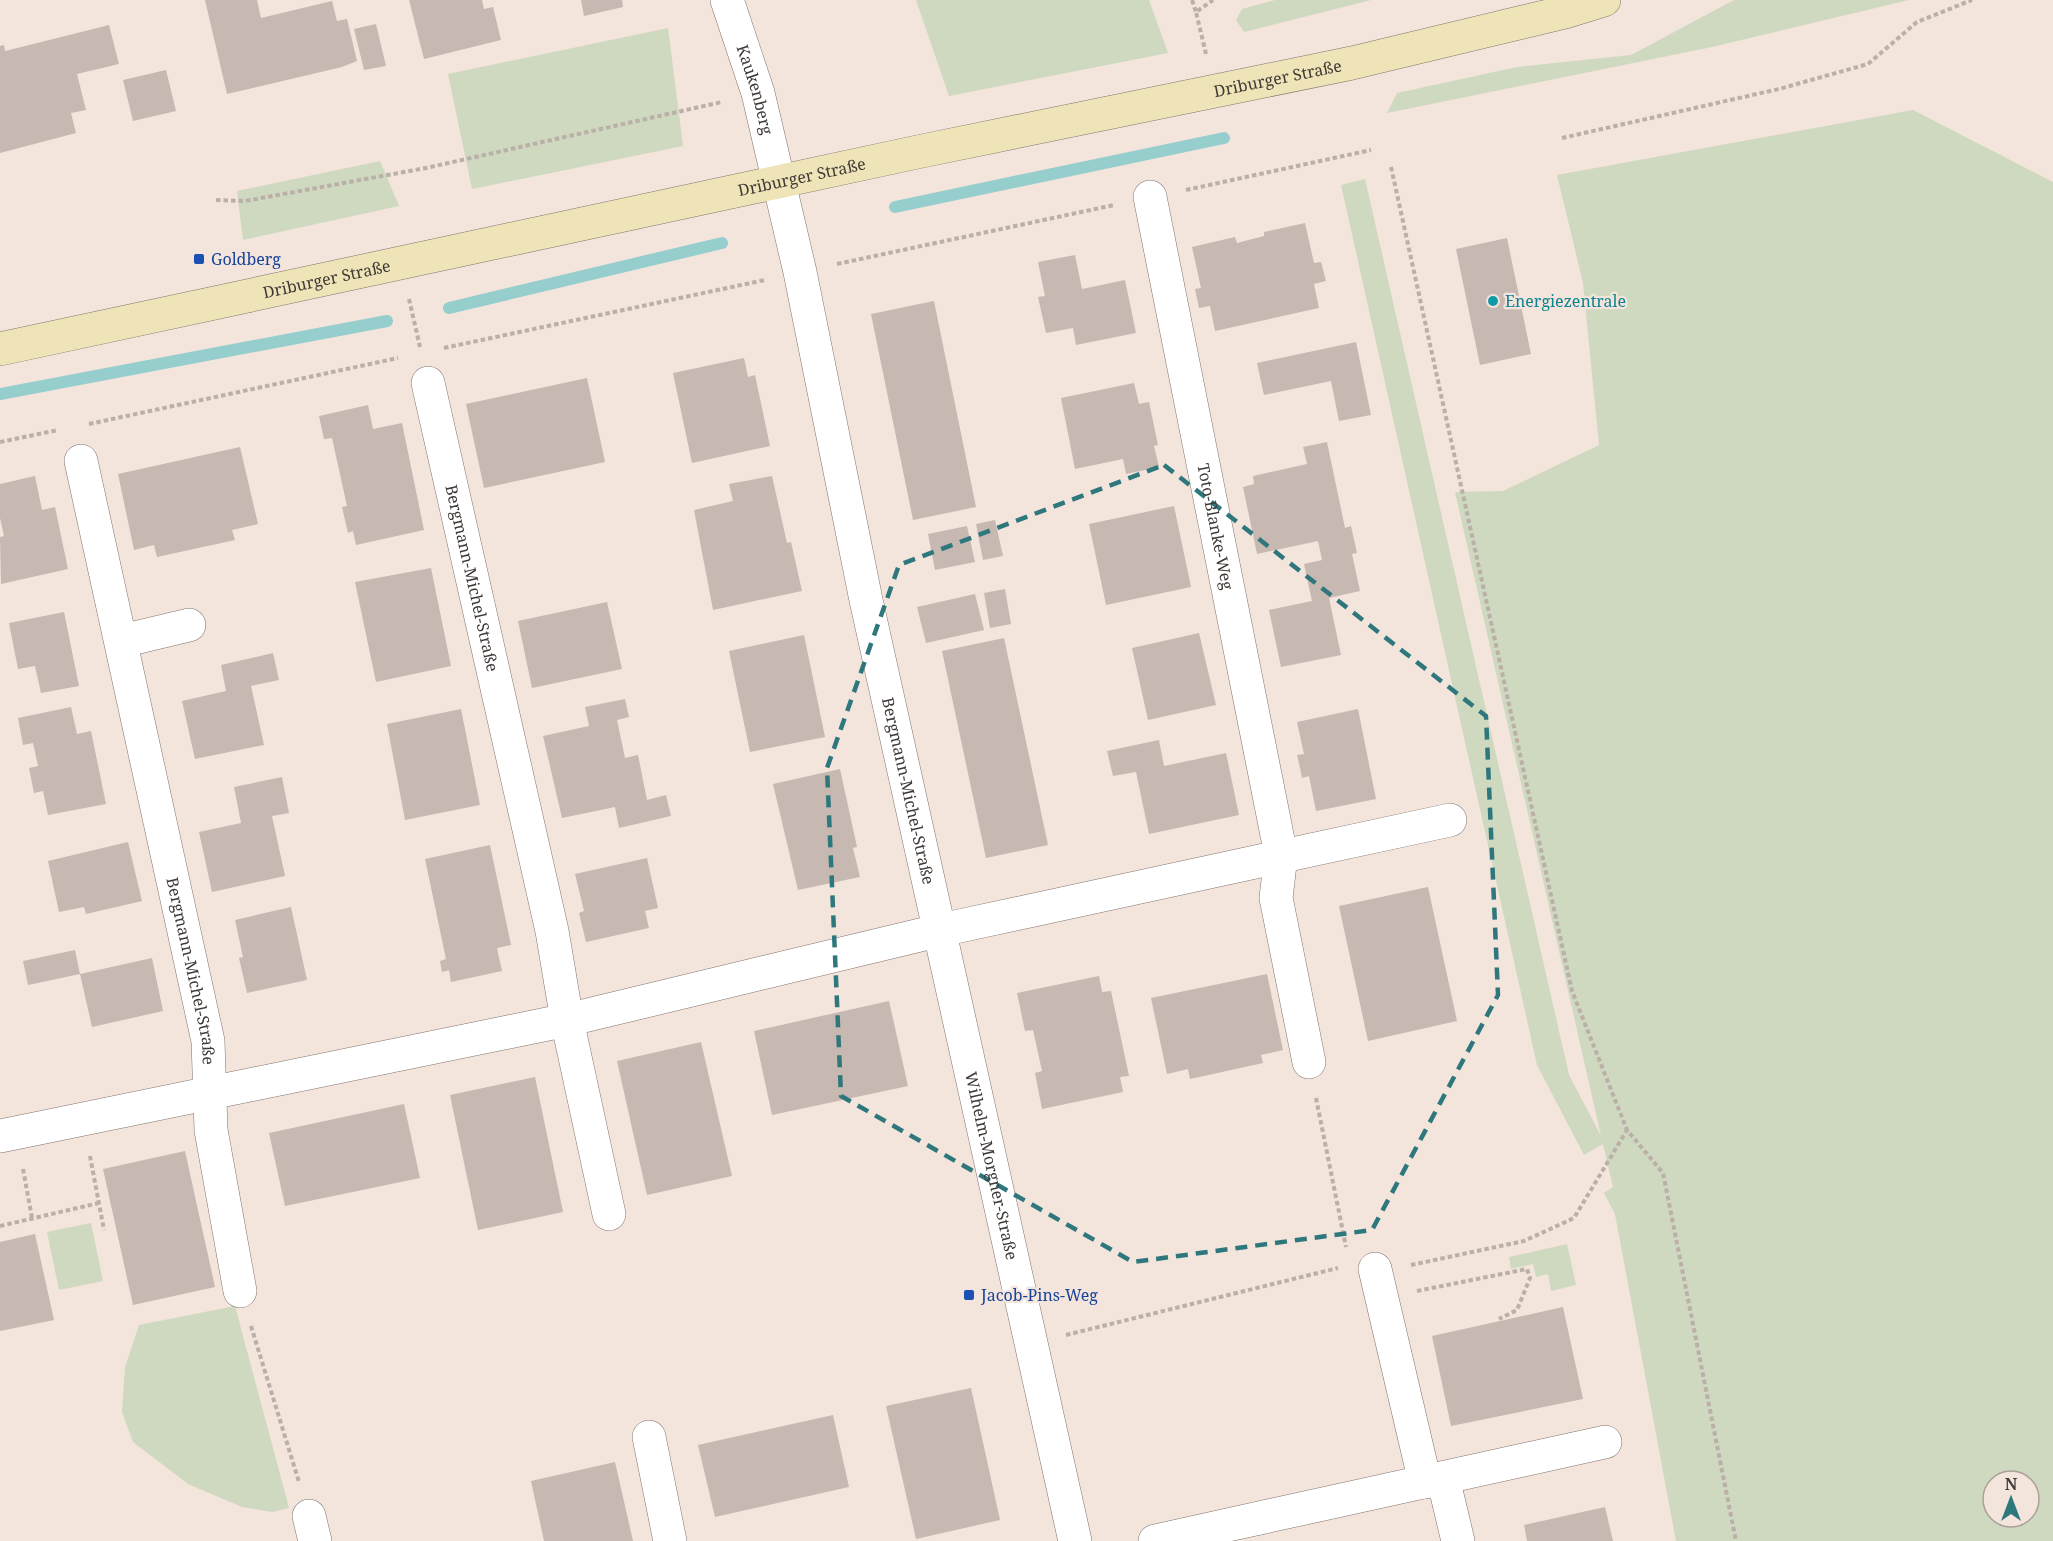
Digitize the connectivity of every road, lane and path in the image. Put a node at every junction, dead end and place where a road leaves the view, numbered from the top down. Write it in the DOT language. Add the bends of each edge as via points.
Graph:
graph roads {
  1 [pos="727,0"];
  2 [pos="1192,0"];
  3 [pos="1213,0"];
  4 [pos="1605,0"];
  5 [pos="1972,0"];
  6 [pos="1196,12"];
  7 [pos="1214,90"];
  8 [pos="758,93"];
  9 [pos="1562,138"];
  10 [pos="1371,150"];
  11 [pos="1391,167"];
  12 [pos="778,183"];
  13 [pos="1150,197"];
  14 [pos="216,200"];
  15 [pos="400,263"];
  16 [pos="800,272"];
  17 [pos="0,349"];
  18 [pos="424,368"];
  19 [pos="81,461"];
  20 [pos="189,625"];
  21 [pos="122,641"];
  22 [pos="1450,820"];
  23 [pos="1281,855"];
  24 [pos="941,930"];
  25 [pos="567,1020"];
  26 [pos="1309,1062"];
  27 [pos="210,1092"];
  28 [pos="1627,1130"];
  29 [pos="0,1136"];
  30 [pos="89,1153"];
  31 [pos="21,1160"];
  32 [pos="99,1203"];
  33 [pos="609,1214"];
  34 [pos="32,1218"];
  35 [pos="0,1226"];
  36 [pos="104,1230"];
  37 [pos="1370,1276"];
  38 [pos="240,1291"];
  39 [pos="1499,1318"];
  40 [pos="1030,1344"];
  41 [pos="649,1437"];
  42 [pos="1605,1442"];
  43 [pos="1434,1480"];
  44 [pos="312,1528"];
  45 [pos="670,1541"];
  46 [pos="1075,1541"];
  47 [pos="1155,1541"];
  48 [pos="1458,1541"];
  49 [pos="1736,1541"];
  1 -- 8 [label="street, Kaukenberg"];
  2 -- 6 [label="path"];
  3 -- 6 [label="path"];
  4 -- 7 [label="main road, Driburger Straße" via="1352,63"];
  5 -- 9 [label="path" via="1917,22 1868,64 1779,89"];
  6 -- 7 [label="path"];
  7 -- 12 [label="main road, Driburger Straße"];
  8 -- 12 [label="street, Kaukenberg"];
  8 -- 14 [label="path" via="426,168 245,201"];
  10 -- 13 [label="path"];
  11 -- 28 [label="path" via="1572,991"];
  12 -- 15 [label="main road, Driburger Straße"];
  12 -- 16 [label="street, Kaukenberg"];
  13 -- 16 [label="path"];
  13 -- 23 [label="street, Toto-Blanke-Weg"];
  15 -- 17 [label="main road, Driburger Straße"];
  15 -- 18 [label="path"];
  16 -- 24 [label="street, Bergmann-Michel-Straße" via="866,600"];
  18 -- 25 [label="street, Bergmann-Michel-Straße" via="552,931"];
  19 -- 21 [label="street, Bergmann-Michel-Straße"];
  20 -- 21 [label="street"];
  21 -- 27 [label="street, Bergmann-Michel-Straße" via="208,1041"];
  22 -- 23 [label="street"];
  23 -- 24 [label="street"];
  23 -- 26 [label="street, Toto-Blanke-Weg" via="1276,898"];
  24 -- 25 [label="street"];
  24 -- 40 [label="street, Wilhelm-Morgner-Straße"];
  25 -- 27 [label="street"];
  25 -- 33 [label="street, Bergmann-Michel-Straße"];
  26 -- 37 [label="path"];
  27 -- 29 [label="street"];
  27 -- 38 [label="street, Bergmann-Michel-Straße" via="211,1130"];
  28 -- 37 [label="path" via="1574,1218 1524,1241"];
  28 -- 49 [label="path" via="1663,1173"];
  30 -- 32 [label="path"];
  31 -- 34 [label="path"];
  32 -- 34 [label="path"];
  32 -- 36 [label="path"];
  34 -- 35 [label="path"];
  37 -- 39 [label="path" via="1527,1269 1530,1278 1517,1310"];
  37 -- 40 [label="path"];
  37 -- 43 [label="street"];
  38 -- 44 [label="path"];
  40 -- 46 [label="street, Wilhelm-Morgner-Straße"];
  41 -- 45 [label="street"];
  42 -- 43 [label="street"];
  43 -- 47 [label="street"];
  43 -- 48 [label="street"];
}
